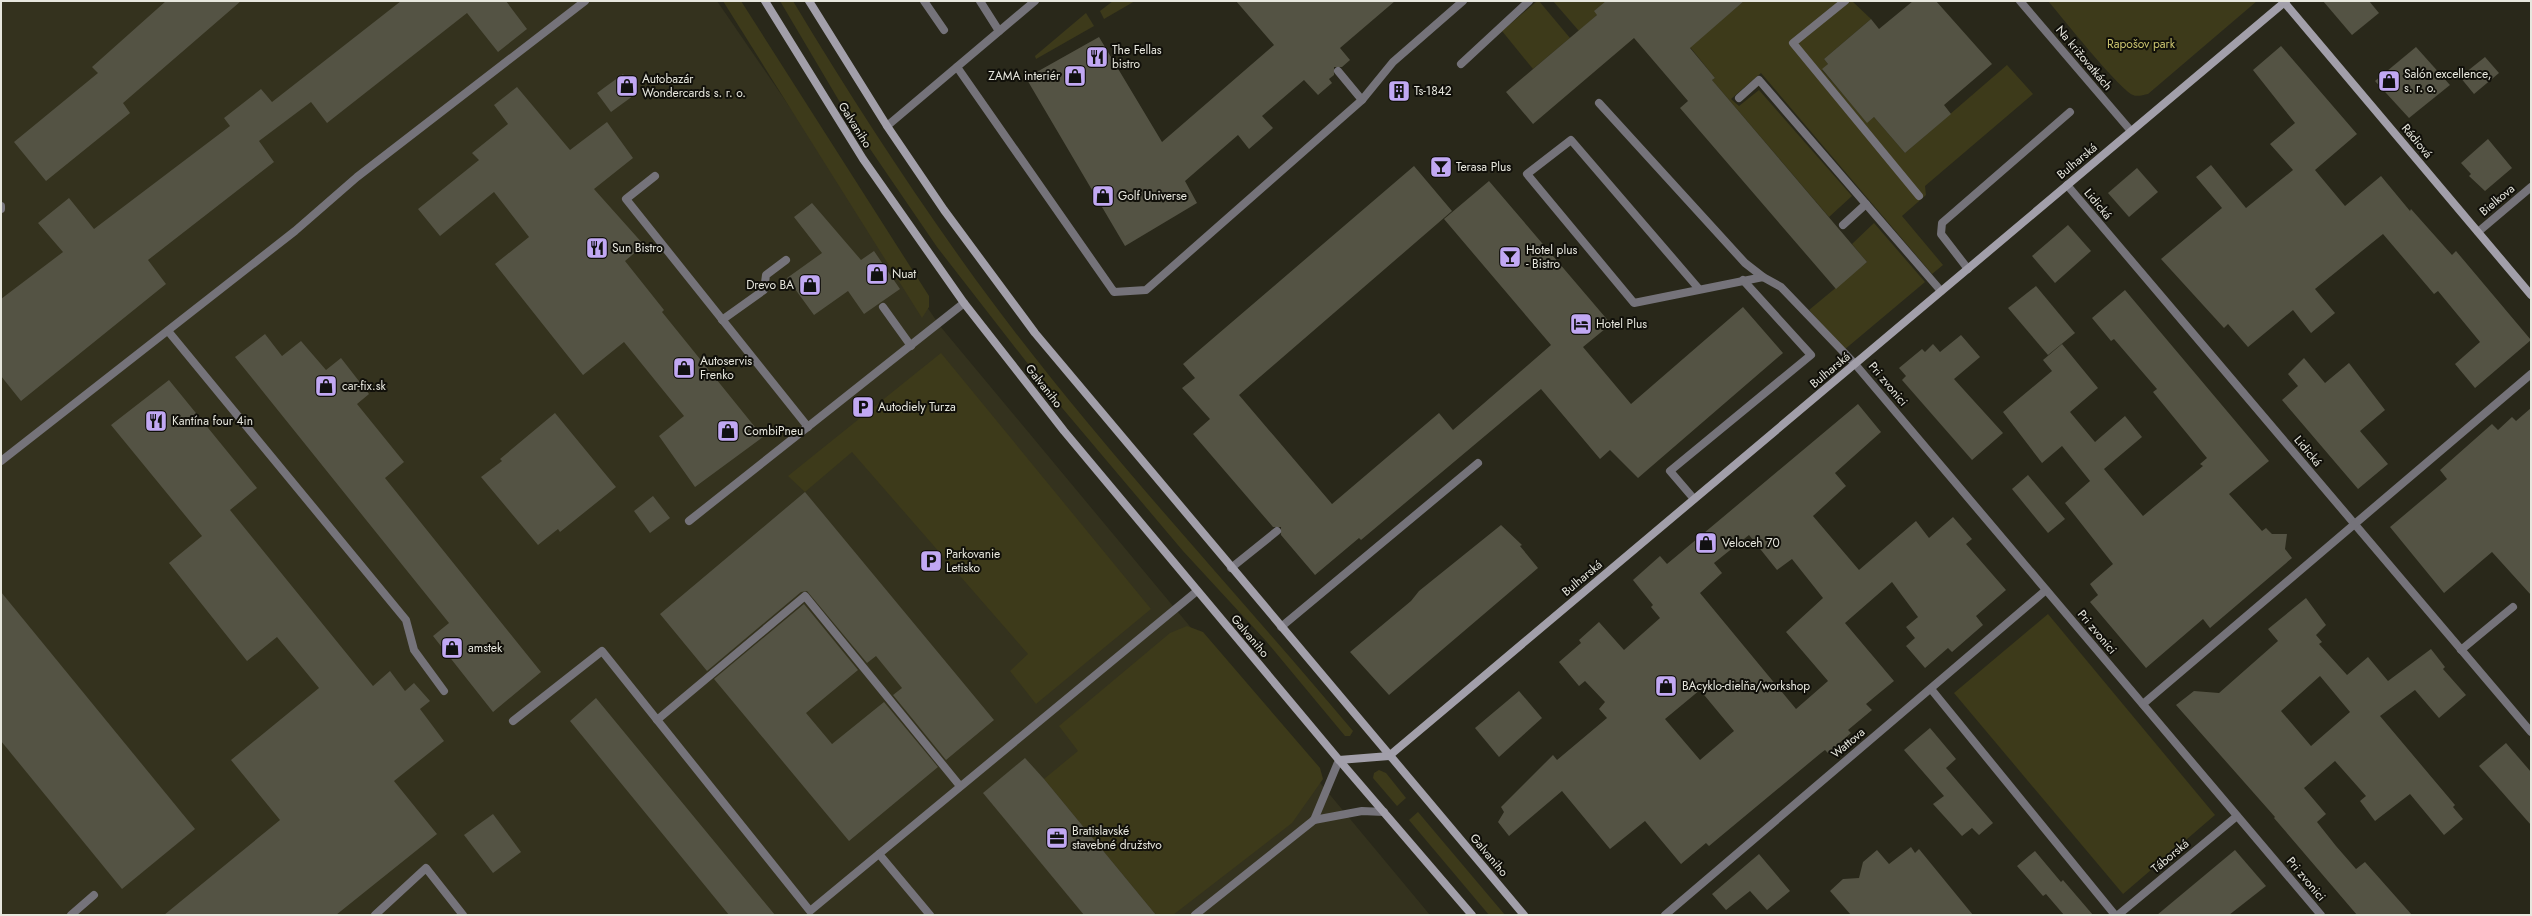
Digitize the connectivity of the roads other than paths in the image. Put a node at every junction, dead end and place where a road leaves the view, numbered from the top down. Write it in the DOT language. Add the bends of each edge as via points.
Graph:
graph roads {
  1 [pos="585,1"];
  2 [pos="765,1"];
  3 [pos="809,1"];
  4 [pos="924,1"];
  5 [pos="980,1"];
  6 [pos="1035,1"];
  7 [pos="1463,1"];
  8 [pos="1529,1"];
  9 [pos="1845,1"];
  10 [pos="2020,1"];
  11 [pos="2285,2"];
  12 [pos="944,30"];
  13 [pos="999,31"];
  14 [pos="1461,64"];
  15 [pos="957,66"];
  16 [pos="1338,71"];
  17 [pos="1739,98"];
  18 [pos="1362,100"];
  19 [pos="1599,103"];
  20 [pos="2070,112"];
  21 [pos="887,126"];
  22 [pos="2131,131"];
  23 [pos="654,176"];
  24 [pos="2067,185"];
  25 [pos="2531,187"];
  26 [pos="1919,196"];
  27 [pos="1866,204"];
  28 [pos="1843,225"];
  29 [pos="2478,232"];
  30 [pos="786,260"];
  31 [pos="1968,269"];
  32 [pos="1763,276"];
  33 [pos="1743,280"];
  34 [pos="1699,290"];
  35 [pos="1941,291"];
  36 [pos="2531,295"];
  37 [pos="964,303"];
  38 [pos="883,307"];
  39 [pos="722,320"];
  40 [pos="168,331"];
  41 [pos="911,346"];
  42 [pos="1855,364"];
  43 [pos="2531,374"];
  44 [pos="808,427"];
  45 [pos="1,461"];
  46 [pos="1478,463"];
  47 [pos="1694,499"];
  48 [pos="689,521"];
  49 [pos="2354,524"];
  50 [pos="1277,531"];
  51 [pos="1231,568"];
  52 [pos="2046,590"];
  53 [pos="1197,591"];
  54 [pos="2513,607"];
  55 [pos="1280,627"];
  56 [pos="2461,650"];
  57 [pos="1931,689"];
  58 [pos="444,691"];
  59 [pos="2143,704"];
  60 [pos="658,720"];
  61 [pos="513,721"];
  62 [pos="2531,732"];
  63 [pos="1389,756"];
  64 [pos="1339,760"];
  65 [pos="960,786"];
  66 [pos="1384,812"];
  67 [pos="2237,816"];
  68 [pos="1314,820"];
  69 [pos="879,854"];
  70 [pos="94,895"];
  71 [pos="812,913"];
  72 [pos="71,915"];
  73 [pos="375,915"];
  74 [pos="463,915"];
  75 [pos="930,915"];
  76 [pos="1195,915"];
  77 [pos="1472,915"];
  78 [pos="1524,915"];
  79 [pos="1665,915"];
  80 [pos="2115,915"];
  81 [pos="2118,915"];
  82 [pos="2321,915"];
  1 -- 40 [label="street" via="358,177 295,231"];
  2 -- 37 [label="main road, Galvaniho" via="862,159"];
  3 -- 21 [label="main road, Galvaniho"];
  4 -- 12 [label="street"];
  5 -- 13 [label="street"];
  6 -- 13 [label="street"];
  7 -- 18 [label="street" via="1393,62"];
  8 -- 14 [label="street"];
  9 -- 26 [label="street" via="1793,43"];
  10 -- 22 [label="street, Na križovatkách"];
  11 -- 22 [label="main road, Bulharská"];
  11 -- 29 [label="main road, Rádiová"];
  13 -- 15 [label="street"];
  15 -- 18 [label="street" via="1114,292 1146,290"];
  15 -- 21 [label="street"];
  16 -- 18 [label="street"];
  17 -- 27 [label="street" via="1759,80"];
  19 -- 32 [label="street, Pri zvonici" via="1745,263"];
  20 -- 31 [label="street" via="1942,223 1941,234"];
  21 -- 51 [label="main road, Galvaniho" via="944,210 1035,333"];
  22 -- 24 [label="main road, Bulharská"];
  23 -- 39 [label="street" via="626,199"];
  24 -- 31 [label="main road, Bulharská"];
  24 -- 49 [label="street, Lidická"];
  25 -- 29 [label="street, Bielkova"];
  27 -- 28 [label="street"];
  27 -- 35 [label="street"];
  29 -- 36 [label="main road, Rádiová"];
  30 -- 39 [label="street" via="766,275 764,290"];
  31 -- 35 [label="main road, Bulharská"];
  32 -- 33 [label="street"];
  32 -- 42 [label="street, Pri zvonici" via="1781,288"];
  33 -- 34 [label="street"];
  33 -- 47 [label="street" via="1811,355 1670,471"];
  34 -- 34 [label="street" via="1571,140 1527,174 1634,303"];
  35 -- 42 [label="main road, Bulharská"];
  37 -- 41 [label="street"];
  37 -- 53 [label="main road, Galvaniho" via="1064,431"];
  38 -- 41 [label="street"];
  39 -- 44 [label="street"];
  40 -- 45 [label="street"];
  40 -- 58 [label="street" via="406,620 414,650"];
  41 -- 44 [label="street"];
  42 -- 47 [label="main road, Bulharská"];
  42 -- 52 [label="street, Pri zvonici"];
  43 -- 49 [label="street"];
  44 -- 48 [label="street"];
  46 -- 55 [label="street"];
  47 -- 63 [label="main road, Bulharská"];
  49 -- 56 [label="street, Lidická"];
  49 -- 59 [label="street"];
  50 -- 51 [label="street"];
  51 -- 55 [label="main road, Galvaniho"];
  52 -- 57 [label="street, Wattova"];
  52 -- 59 [label="street, Pri zvonici"];
  53 -- 64 [label="main road, Galvaniho"];
  53 -- 65 [label="street"];
  54 -- 56 [label="street"];
  55 -- 63 [label="main road, Galvaniho"];
  56 -- 62 [label="street, Lidická"];
  57 -- 79 [label="street, Wattova"];
  57 -- 80 [label="street"];
  59 -- 67 [label="street, Pri zvonici"];
  60 -- 61 [label="street" via="602,651"];
  60 -- 65 [label="street" via="805,596"];
  60 -- 71 [label="street"];
  63 -- 64 [label="main road"];
  63 -- 78 [label="main road, Galvaniho"];
  64 -- 66 [label="main road, Galvaniho"];
  64 -- 68 [label="street"];
  65 -- 69 [label="street"];
  66 -- 68 [label="street" via="1362,811"];
  66 -- 77 [label="main road, Galvaniho"];
  67 -- 81 [label="street, Táborská"];
  67 -- 82 [label="street, Pri zvonici"];
  68 -- 76 [label="street"];
  69 -- 71 [label="street"];
  69 -- 75 [label="street"];
  70 -- 72 [label="street"];
  73 -- 74 [label="street" via="426,868"];
}
